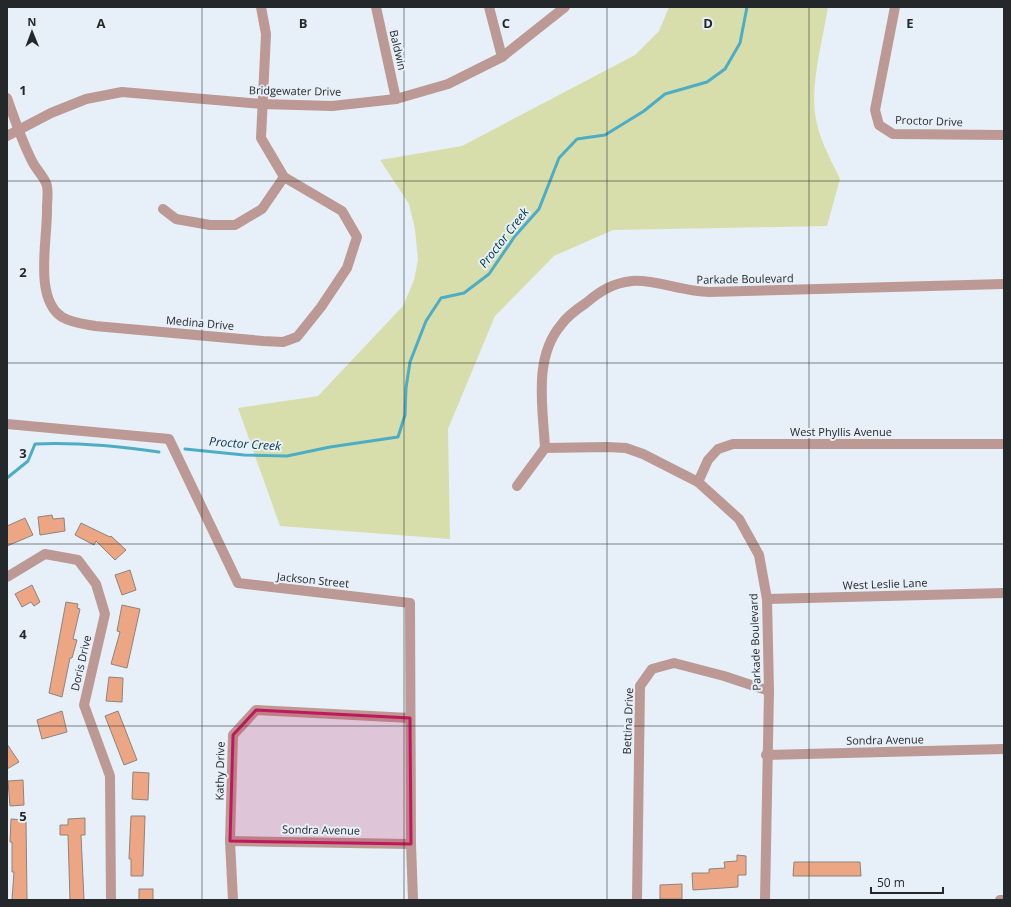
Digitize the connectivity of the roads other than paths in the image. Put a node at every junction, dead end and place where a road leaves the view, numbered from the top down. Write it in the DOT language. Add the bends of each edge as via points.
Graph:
graph roads {
  1 [pos="260,7"];
  2 [pos="376,7"];
  3 [pos="489,7"];
  4 [pos="565,7"];
  5 [pos="895,7"];
  6 [pos="502,57"];
  7 [pos="7,98"];
  8 [pos="396,99"];
  9 [pos="262,104"];
  10 [pos="18,130"];
  11 [pos="1004,135"];
  12 [pos="7,136"];
  13 [pos="284,177"];
  14 [pos="163,209"];
  15 [pos="1004,284"];
  16 [pos="7,424"];
  17 [pos="1004,444"];
  18 [pos="545,448"];
  19 [pos="698,482"];
  20 [pos="518,486"];
  21 [pos="7,578"];
  22 [pos="1004,593"];
  23 [pos="767,599"];
  24 [pos="769,691"];
  25 [pos="410,718"];
  26 [pos="1004,749"];
  27 [pos="766,755"];
  28 [pos="230,841"];
  29 [pos="411,844"];
  30 [pos="111,900"];
  31 [pos="233,900"];
  32 [pos="413,900"];
  33 [pos="637,900"];
  34 [pos="765,900"];
  35 [pos="1000,900"];
  36 [pos="1004,900"];
  1 -- 9 [label="street" via="266,34"];
  2 -- 8 [label="street, Baldwin"];
  3 -- 6 [label="street"];
  4 -- 6 [label="street, Bridgewater Drive"];
  5 -- 11 [label="street, Proctor Drive" via="875,110 879,125 893,134"];
  6 -- 8 [label="street, Bridgewater Drive" via="448,84"];
  7 -- 10 [label="street, Medina Drive"];
  8 -- 9 [label="street, Bridgewater Drive" via="332,106"];
  9 -- 10 [label="street, Bridgewater Drive" via="122,92 86,99"];
  9 -- 13 [label="street" via="260,138"];
  10 -- 12 [label="street, Bridgewater Drive"];
  10 -- 13 [label="street, Medina Drive" via="33,163 47,184 48,224 44,275 49,302 63,317 94,326 283,342 297,337 347,268 357,237 342,211"];
  13 -- 14 [label="street" via="262,209 235,225 210,225 176,219"];
  15 -- 18 [label="street, Parkade Boulevard" via="692,292 648,282 619,283 603,289 579,308 561,324 551,340 545,357 542,380"];
  16 -- 25 [label="street, Jackson Street" via="168,439 238,583 410,603"];
  17 -- 19 [label="street, West Phyllis Avenue" via="733,444 718,449 708,460"];
  18 -- 19 [label="street, Parkade Boulevard" via="626,448"];
  18 -- 20 [label="street"];
  19 -- 23 [label="street, Parkade Boulevard" via="739,519 759,555"];
  21 -- 30 [label="street, Doris Drive" via="45,554 78,560 96,584 105,614 84,705 110,776"];
  22 -- 23 [label="street, West Leslie Lane"];
  23 -- 24 [label="street, Parkade Boulevard"];
  24 -- 27 [label="street, Parkade Boulevard"];
  24 -- 33 [label="street, Bettina Drive" via="674,663 652,669 640,686"];
  25 -- 28 [label="street, Kathy Drive" via="256,710 233,735"];
  25 -- 29 [label="street, Jackson Street"];
  26 -- 27 [label="street, Sondra Avenue"];
  27 -- 34 [label="street, Parkade Boulevard"];
  28 -- 29 [label="street, Sondra Avenue"];
  28 -- 31 [label="street, Kathy Drive"];
  29 -- 32 [label="street, Jackson Street"];
  35 -- 36 [label="street"];
}
